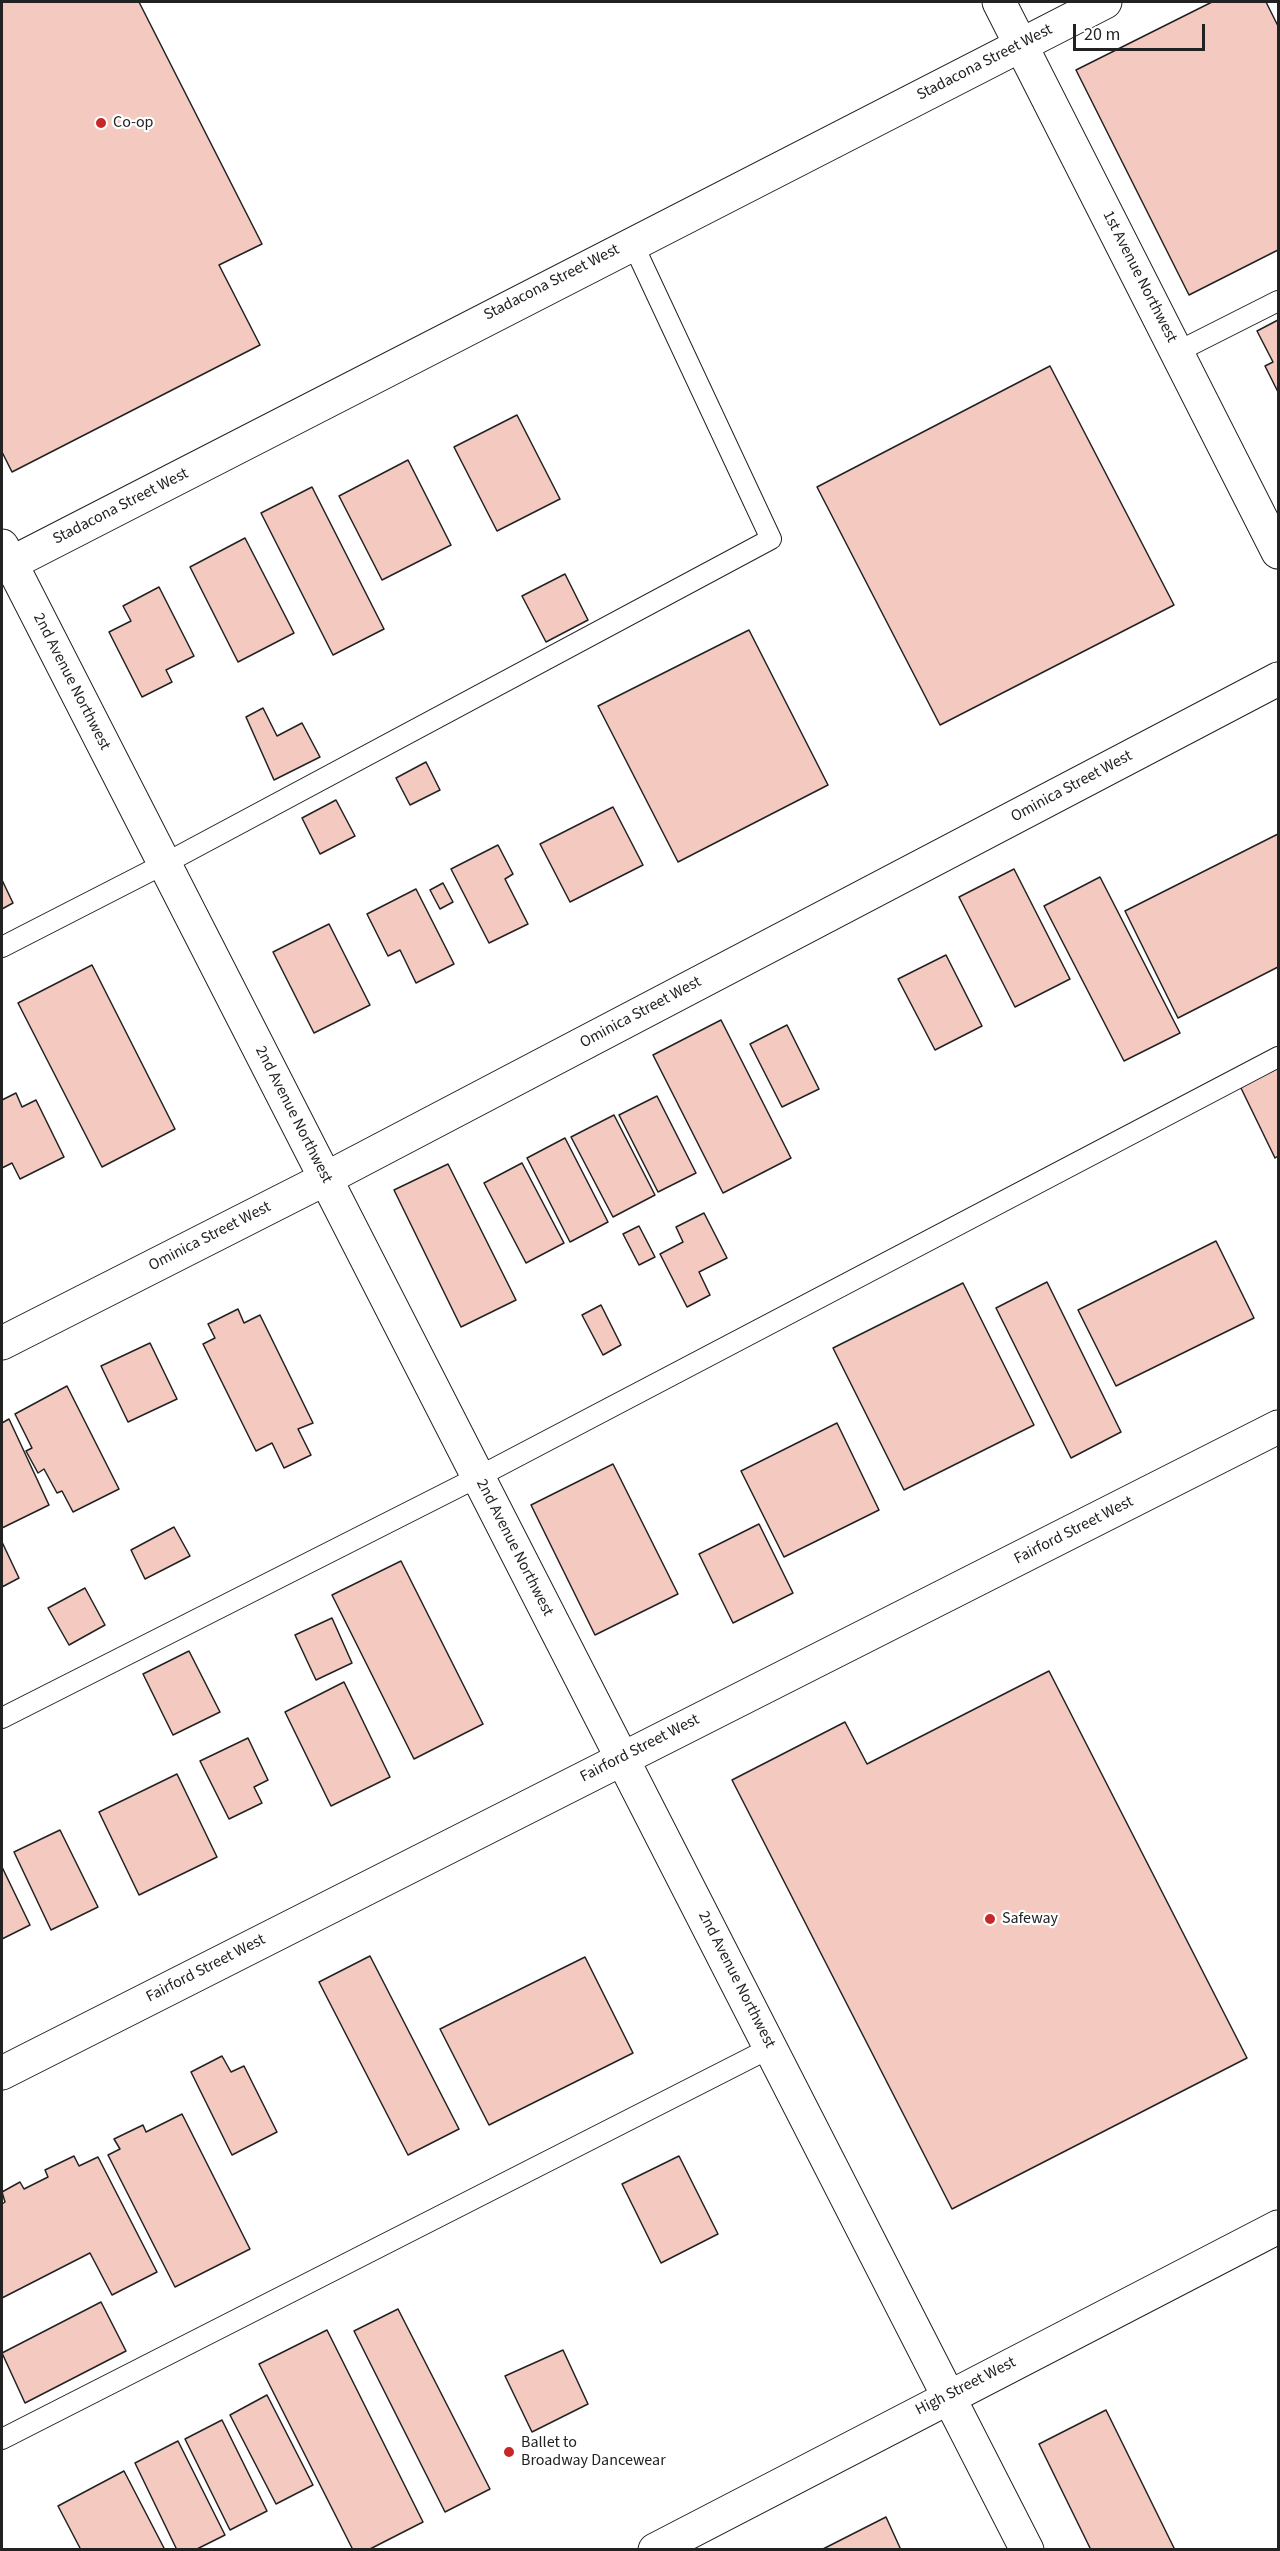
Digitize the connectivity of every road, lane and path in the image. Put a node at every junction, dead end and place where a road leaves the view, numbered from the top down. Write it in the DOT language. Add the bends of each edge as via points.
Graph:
graph roads {
  1 [pos="999,2"];
  2 [pos="1105,2"];
  3 [pos="1022,44"];
  4 [pos="632,242"];
  5 [pos="1278,301"];
  6 [pos="1177,352"];
  7 [pos="1278,552"];
  8 [pos="5,559"];
  9 [pos="1278,679"];
  10 [pos="164,864"];
  11 [pos="2,947"];
  12 [pos="1278,1057"];
  13 [pos="325,1179"];
  14 [pos="2,1343"];
  15 [pos="1278,1427"];
  16 [pos="478,1477"];
  17 [pos="2,1718"];
  18 [pos="622,1758"];
  19 [pos="770,2048"];
  20 [pos="2,2073"];
  21 [pos="1278,2227"];
  22 [pos="948,2396"];
  23 [pos="2,2439"];
  24 [pos="656,2550"];
  25 [pos="1027,2550"];
  1 -- 3 [label="street, 1st Avenue Northwest"];
  2 -- 3 [label="street, Stadacona Street West"];
  3 -- 4 [label="street, Stadacona Street West"];
  3 -- 6 [label="street, 1st Avenue Northwest"];
  4 -- 8 [label="street, Stadacona Street West"];
  4 -- 10 [label="lane" via="771,538"];
  5 -- 6 [label="lane"];
  6 -- 7 [label="street, 1st Avenue Northwest"];
  8 -- 10 [label="street, 2nd Avenue Northwest"];
  9 -- 13 [label="street, Ominica Street West"];
  10 -- 11 [label="lane"];
  10 -- 13 [label="street, 2nd Avenue Northwest"];
  12 -- 16 [label="lane"];
  13 -- 14 [label="street, Ominica Street West"];
  13 -- 16 [label="street, 2nd Avenue Northwest"];
  15 -- 18 [label="street, Fairford Street West"];
  16 -- 17 [label="lane"];
  16 -- 18 [label="street, 2nd Avenue Northwest"];
  18 -- 19 [label="street, 2nd Avenue Northwest"];
  18 -- 20 [label="street, Fairford Street West"];
  19 -- 22 [label="street, 2nd Avenue Northwest"];
  19 -- 23 [label="lane"];
  21 -- 22 [label="street, High Street West"];
  22 -- 24 [label="street, High Street West"];
  22 -- 25 [label="street, 2nd Avenue Northwest"];
}
